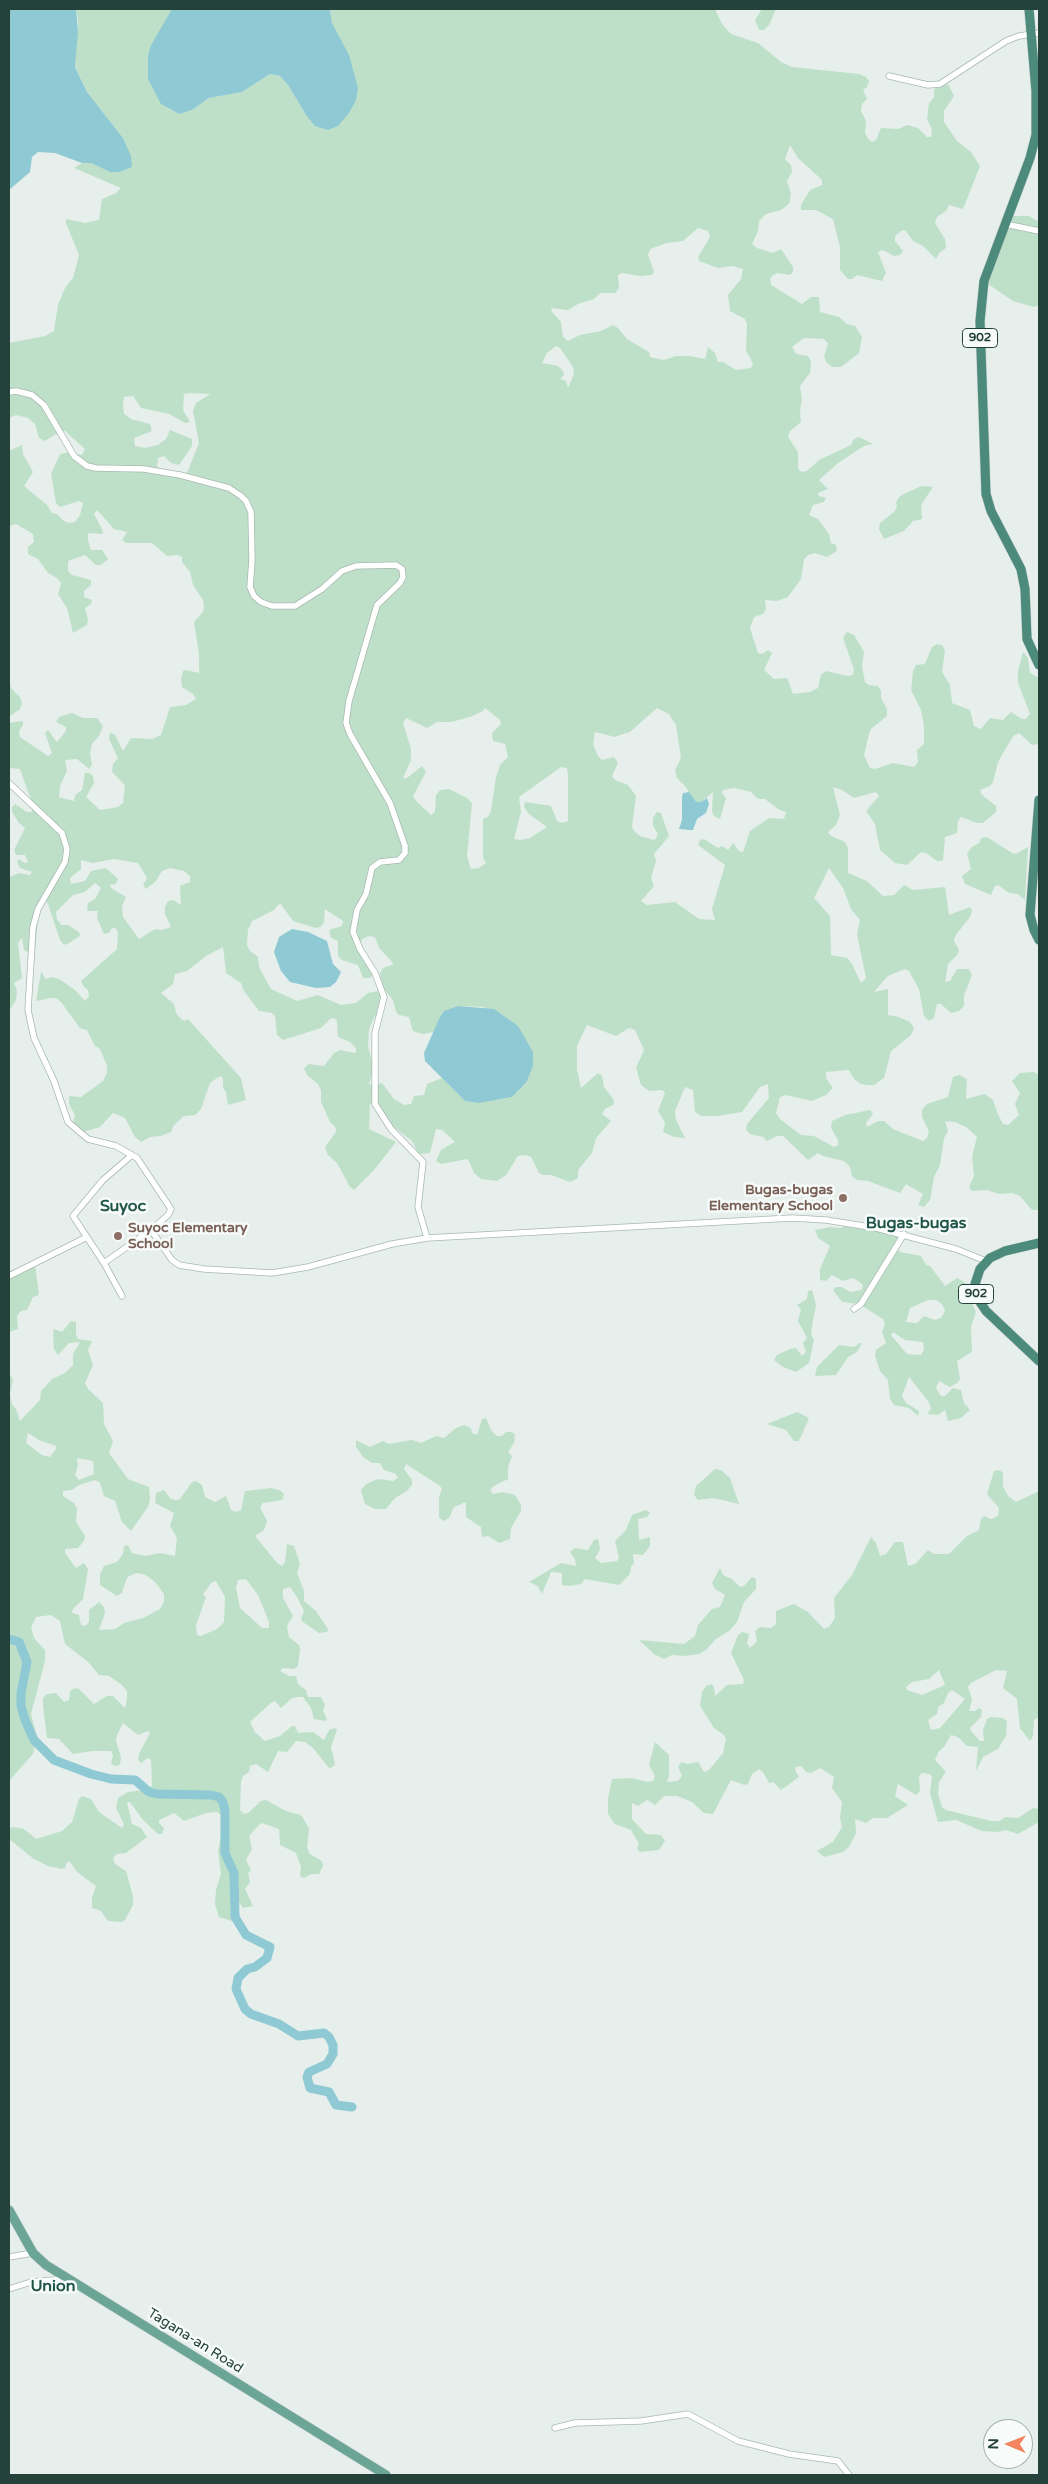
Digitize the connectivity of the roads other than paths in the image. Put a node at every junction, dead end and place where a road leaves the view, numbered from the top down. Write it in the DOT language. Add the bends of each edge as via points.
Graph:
graph roads {
  1 [pos="1029,9"];
  2 [pos="1035,34"];
  3 [pos="889,76"];
  4 [pos="1005,224"];
  5 [pos="1039,231"];
  6 [pos="9,392"];
  7 [pos="1039,665"];
  8 [pos="9,783"];
  9 [pos="1039,800"];
  10 [pos="1039,940"];
  11 [pos="132,1155"];
  12 [pos="151,1230"];
  13 [pos="904,1234"];
  14 [pos="87,1237"];
  15 [pos="428,1238"];
  16 [pos="1039,1243"];
  17 [pos="986,1261"];
  18 [pos="104,1263"];
  19 [pos="9,1276"];
  20 [pos="122,1296"];
  21 [pos="854,1310"];
  22 [pos="1039,1361"];
  23 [pos="9,2210"];
  24 [pos="33,2253"];
  25 [pos="9,2257"];
  26 [pos="66,2277"];
  27 [pos="9,2289"];
  28 [pos="555,2428"];
  29 [pos="386,2475"];
  30 [pos="849,2475"];
  1 -- 2 [label="highway, 902"];
  2 -- 3 [label="street" via="1006,42 940,84 928,85"];
  2 -- 4 [label="highway, 902" via="1036,135"];
  4 -- 5 [label="street"];
  4 -- 7 [label="highway, 902" via="984,281 980,308 985,477 990,511 1022,569 1027,639"];
  6 -- 15 [label="street" via="32,395 44,405 74,456 87,466 144,469 180,475 229,488 242,496 250,512 250,587 261,602 272,606 295,606 342,571 356,566 396,565 402,569 400,583 377,604 349,701 346,723 390,803 406,849 402,858 380,862 370,871 367,892 357,910 353,932 383,993 384,1001 375,1033 375,1104 391,1129 423,1162 418,1207"];
  8 -- 11 [label="street" via="62,833 67,849 65,862 38,909 33,927 28,1010 34,1038 68,1122 88,1138 116,1146"];
  9 -- 10 [label="highway" via="1030,915"];
  11 -- 12 [label="street" via="171,1206 170,1213"];
  11 -- 14 [label="street" via="103,1180 74,1214"];
  12 -- 15 [label="street" via="172,1260 179,1264 204,1269 272,1273"];
  12 -- 18 [label="street"];
  13 -- 15 [label="street" via="854,1224 792,1218"];
  13 -- 17 [label="street"];
  13 -- 21 [label="street" via="861,1304"];
  14 -- 18 [label="street"];
  14 -- 19 [label="street"];
  16 -- 17 [label="highway" via="998,1254"];
  17 -- 22 [label="highway, 902" via="975,1280 980,1304"];
  18 -- 20 [label="street"];
  23 -- 24 [label="main road, Tagana-an Road"];
  24 -- 25 [label="street"];
  24 -- 26 [label="main road, Tagana-an Road"];
  26 -- 27 [label="street"];
  26 -- 29 [label="main road, Tagana-an Road"];
  28 -- 30 [label="street" via="575,2423 640,2421 688,2414 738,2441 789,2454 838,2461"];
}
